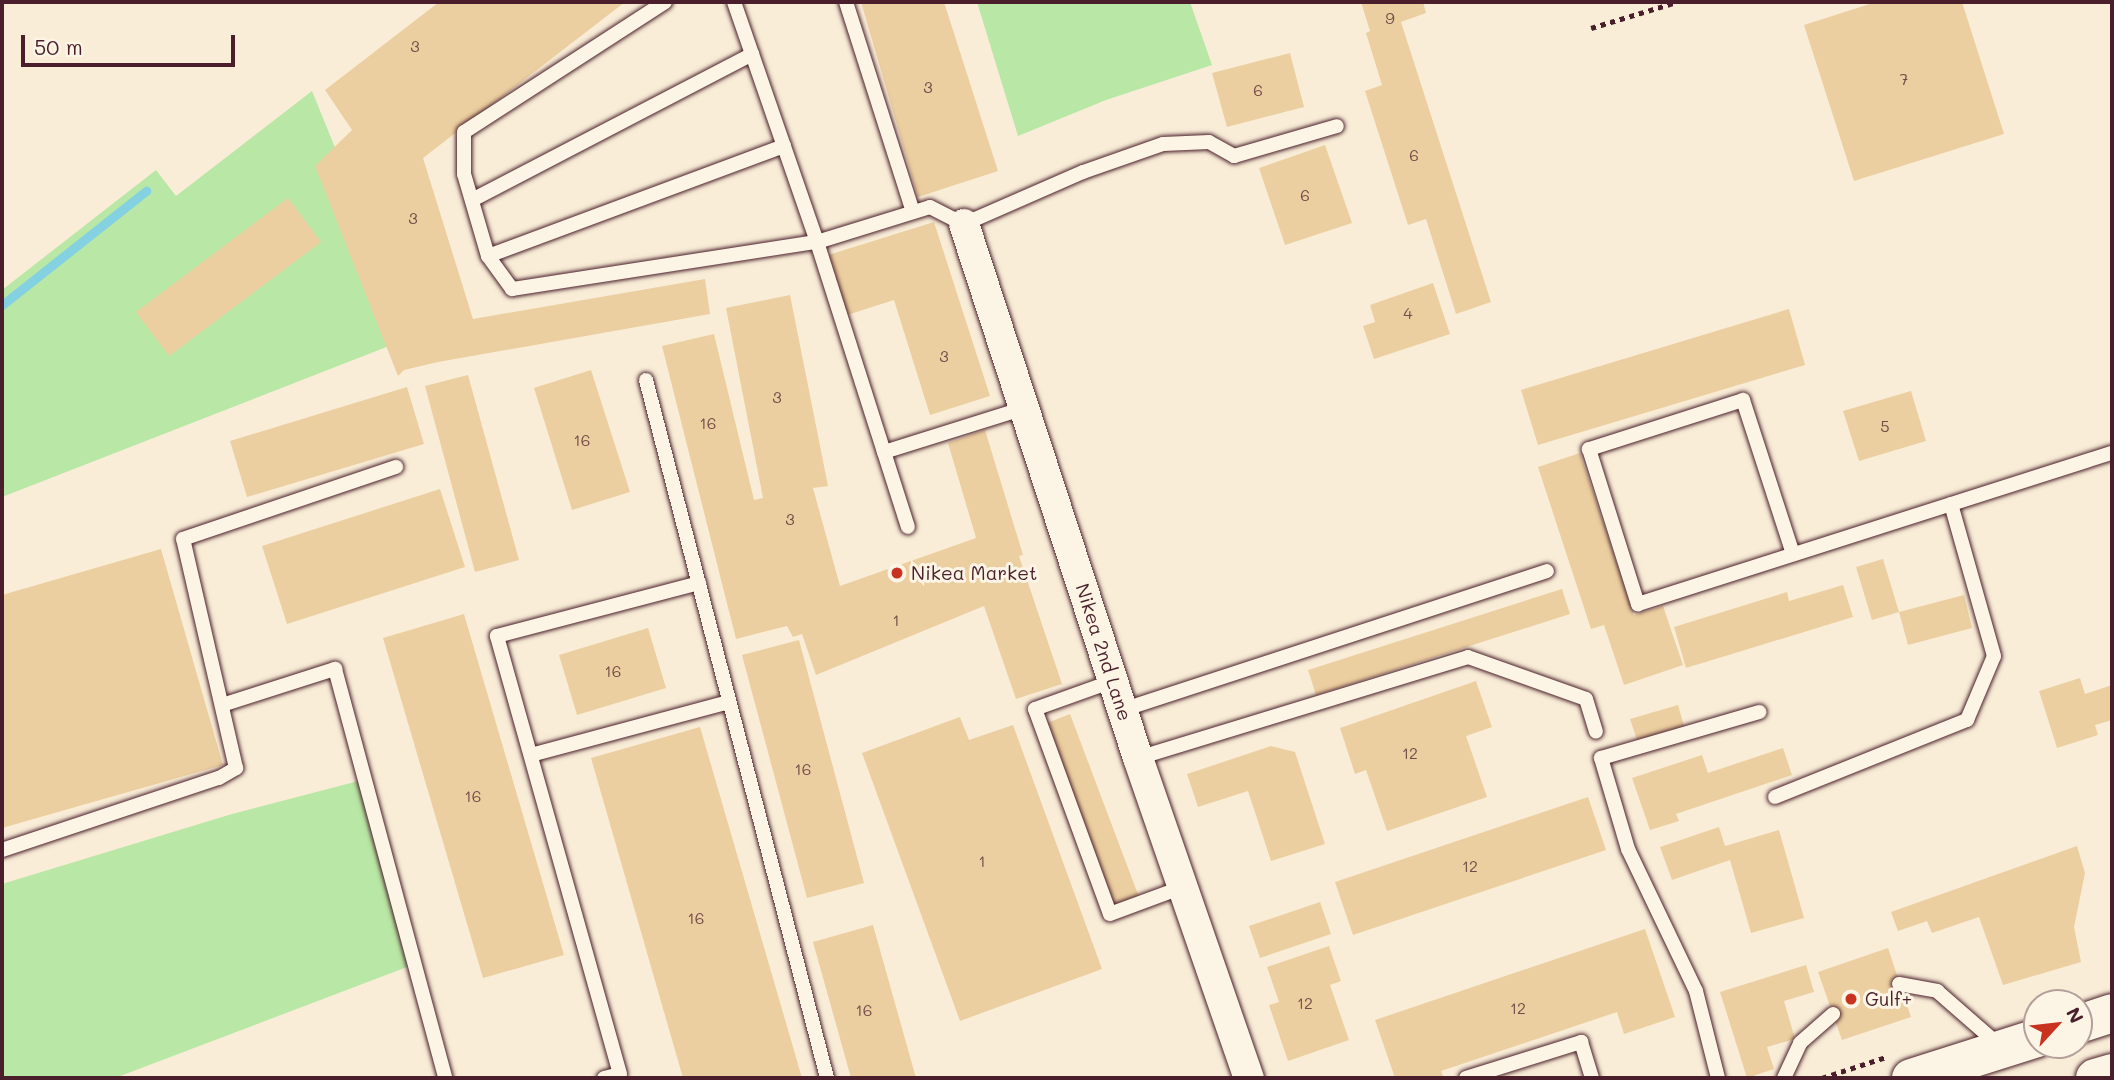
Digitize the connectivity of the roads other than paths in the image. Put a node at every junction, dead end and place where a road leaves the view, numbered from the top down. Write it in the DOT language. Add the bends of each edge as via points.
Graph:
graph roads {
  1 [pos="665,2"];
  2 [pos="734,2"];
  3 [pos="846,2"];
  4 [pos="752,54"];
  5 [pos="1337,126"];
  6 [pos="784,146"];
  7 [pos="472,200"];
  8 [pos="913,212"];
  9 [pos="964,224"];
  10 [pos="817,242"];
  11 [pos="488,256"];
  12 [pos="646,380"];
  13 [pos="1024,408"];
  14 [pos="884,453"];
  15 [pos="2112,453"];
  16 [pos="396,467"];
  17 [pos="1951,504"];
  18 [pos="908,527"];
  19 [pos="1793,554"];
  20 [pos="1546,571"];
  21 [pos="699,583"];
  22 [pos="1113,681"];
  23 [pos="729,702"];
  24 [pos="222,705"];
  25 [pos="1122,710"];
  26 [pos="1759,712"];
  27 [pos="1596,732"];
  28 [pos="531,755"];
  29 [pos="1138,758"];
  30 [pos="1775,797"];
  31 [pos="2,850"];
  32 [pos="1183,887"];
  33 [pos="1899,984"];
  34 [pos="2112,1013"];
  35 [pos="1833,1014"];
  36 [pos="2093,1019"];
  37 [pos="2020,1043"];
  38 [pos="2112,1073"];
  39 [pos="445,1078"];
  40 [pos="604,1078"];
  41 [pos="827,1078"];
  42 [pos="1250,1078"];
  43 [pos="1466,1078"];
  44 [pos="1592,1078"];
  45 [pos="1718,1078"];
  46 [pos="1784,1078"];
  47 [pos="1911,1078"];
  48 [pos="2095,1078"];
  1 -- 7 [label="lane" via="464,132 464,174"];
  2 -- 4 [label="lane"];
  3 -- 8 [label="lane"];
  4 -- 6 [label="lane"];
  4 -- 7 [label="lane"];
  5 -- 9 [label="lane" via="1234,156 1209,142 1163,144 1083,172"];
  6 -- 10 [label="lane"];
  6 -- 11 [label="lane"];
  7 -- 11 [label="lane"];
  8 -- 9 [label="lane" via="929,207"];
  8 -- 10 [label="lane"];
  9 -- 13 [label="street, Nikea 2nd Lane"];
  10 -- 11 [label="lane" via="512,289"];
  10 -- 14 [label="lane"];
  12 -- 21 [label="lane"];
  13 -- 14 [label="lane"];
  13 -- 22 [label="street, Nikea 2nd Lane"];
  14 -- 18 [label="lane"];
  15 -- 17 [label="lane"];
  16 -- 24 [label="lane" via="183,539"];
  17 -- 19 [label="lane"];
  17 -- 30 [label="lane" via="1994,656 1967,720"];
  19 -- 19 [label="lane" via="1744,400 1589,449 1638,604"];
  20 -- 25 [label="lane"];
  21 -- 23 [label="lane"];
  21 -- 28 [label="lane" via="497,636"];
  22 -- 25 [label="street, Nikea 2nd Lane"];
  22 -- 32 [label="lane" via="1035,709 1110,914"];
  23 -- 28 [label="lane"];
  23 -- 41 [label="lane"];
  24 -- 31 [label="lane" via="236,768 219,778"];
  24 -- 39 [label="lane" via="335,669"];
  25 -- 29 [label="street, Nikea 2nd Lane"];
  26 -- 45 [label="lane" via="1601,758 1628,849 1696,991"];
  27 -- 29 [label="lane" via="1586,699 1468,657"];
  28 -- 40 [label="lane" via="620,1074"];
  29 -- 32 [label="street, Nikea 2nd Lane"];
  32 -- 42 [label="street, Nikea 2nd Lane"];
  33 -- 37 [label="lane" via="1937,991"];
  34 -- 36 [label="main road"];
  35 -- 46 [label="lane" via="1800,1043"];
  37 -- 47 [label="main road"];
  38 -- 48 [label="main road"];
  43 -- 44 [label="lane" via="1581,1042"];
}
